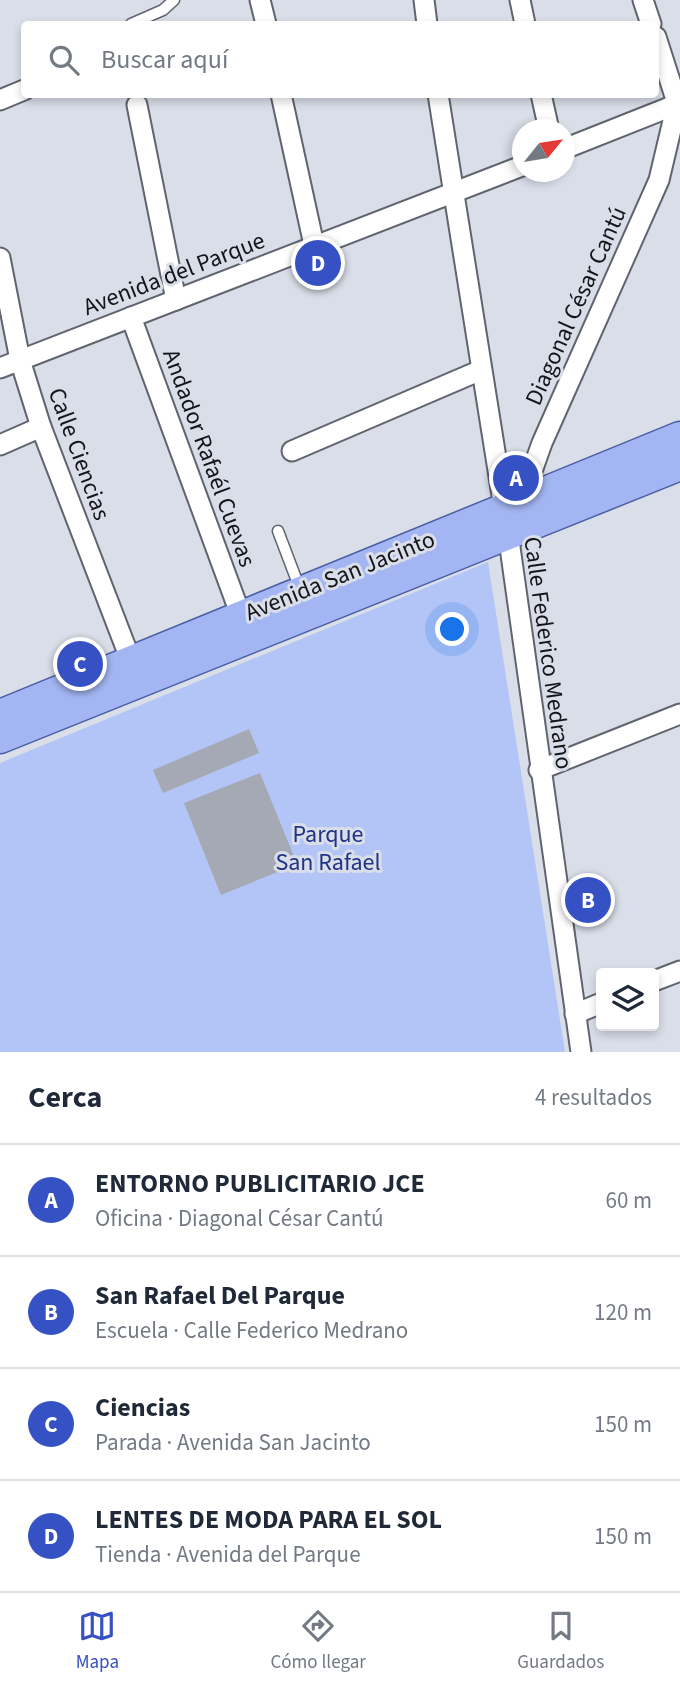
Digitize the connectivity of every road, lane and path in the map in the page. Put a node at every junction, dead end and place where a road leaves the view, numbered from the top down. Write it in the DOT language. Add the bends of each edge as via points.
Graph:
graph roads {
  1 [pos="174,0"];
  2 [pos="260,0"];
  3 [pos="424,0"];
  4 [pos="520,0"];
  5 [pos="643,0"];
  6 [pos="138,21"];
  7 [pos="264,21"];
  8 [pos="428,21"];
  9 [pos="524,21"];
  10 [pos="650,21"];
  11 [pos="659,46"];
  12 [pos="21,91"];
  13 [pos="282,98"];
  14 [pos="439,98"];
  15 [pos="542,98"];
  16 [pos="0,100"];
  17 [pos="137,104"];
  18 [pos="679,107"];
  19 [pos="547,119"];
  20 [pos="575,145"];
  21 [pos="512,170"];
  22 [pos="453,193"];
  23 [pos="314,246"];
  24 [pos="0,258"];
  25 [pos="176,300"];
  26 [pos="131,317"];
  27 [pos="20,360"];
  28 [pos="0,368"];
  29 [pos="481,370"];
  30 [pos="41,427"];
  31 [pos="680,437"];
  32 [pos="0,445"];
  33 [pos="292,451"];
  34 [pos="680,465"];
  35 [pos="515,518"];
  36 [pos="278,531"];
  37 [pos="300,592"];
  38 [pos="241,617"];
  39 [pos="131,662"];
  40 [pos="680,714"];
  41 [pos="0,715"];
  42 [pos="0,738"];
  43 [pos="539,769"];
  44 [pos="680,971"];
  45 [pos="659,979"];
  46 [pos="596,1005"];
  47 [pos="575,1014"];
  48 [pos="581,1052"];
  1 -- 6 [label="lane"];
  2 -- 7 [label="street"];
  3 -- 8 [label="street"];
  4 -- 9 [label="street"];
  5 -- 10 [label="street"];
  11 -- 18 [label="street"];
  12 -- 16 [label="street"];
  13 -- 23 [label="street"];
  14 -- 22 [label="street, Calle Federico Medrano"];
  15 -- 19 [label="street"];
  17 -- 25 [label="street"];
  18 -- 20 [label="street"];
  18 -- 35 [label="street, Diagonal César Cantú" via="659,180 542,443"];
  21 -- 22 [label="street, Avenida del Parque"];
  22 -- 23 [label="street, Avenida del Parque"];
  22 -- 29 [label="street, Calle Federico Medrano"];
  23 -- 25 [label="street, Avenida del Parque"];
  24 -- 27 [label="street, Calle Ciencias"];
  25 -- 26 [label="street, Avenida del Parque"];
  26 -- 27 [label="street, Avenida del Parque"];
  26 -- 38 [label="street, Andador Rafaél Cuevas"];
  27 -- 28 [label="street, Avenida del Parque"];
  27 -- 30 [label="street, Calle Ciencias"];
  29 -- 33 [label="street"];
  29 -- 35 [label="street, Calle Federico Medrano"];
  30 -- 32 [label="street"];
  30 -- 39 [label="street, Calle Ciencias"];
  31 -- 35 [label="main road, Avenida San Jacinto"];
  34 -- 35 [label="main road, Avenida San Jacinto"];
  35 -- 37 [label="main road, Avenida San Jacinto"];
  35 -- 42 [label="main road, Avenida San Jacinto"];
  35 -- 43 [label="street, Calle Federico Medrano"];
  36 -- 37 [label="lane"];
  37 -- 38 [label="main road, Avenida San Jacinto"];
  38 -- 39 [label="main road, Avenida San Jacinto"];
  39 -- 41 [label="main road, Avenida San Jacinto"];
  40 -- 43 [label="street"];
  43 -- 47 [label="street, Calle Federico Medrano"];
  44 -- 45 [label="street"];
  46 -- 47 [label="street"];
  47 -- 48 [label="street, Calle Federico Medrano"];
}
